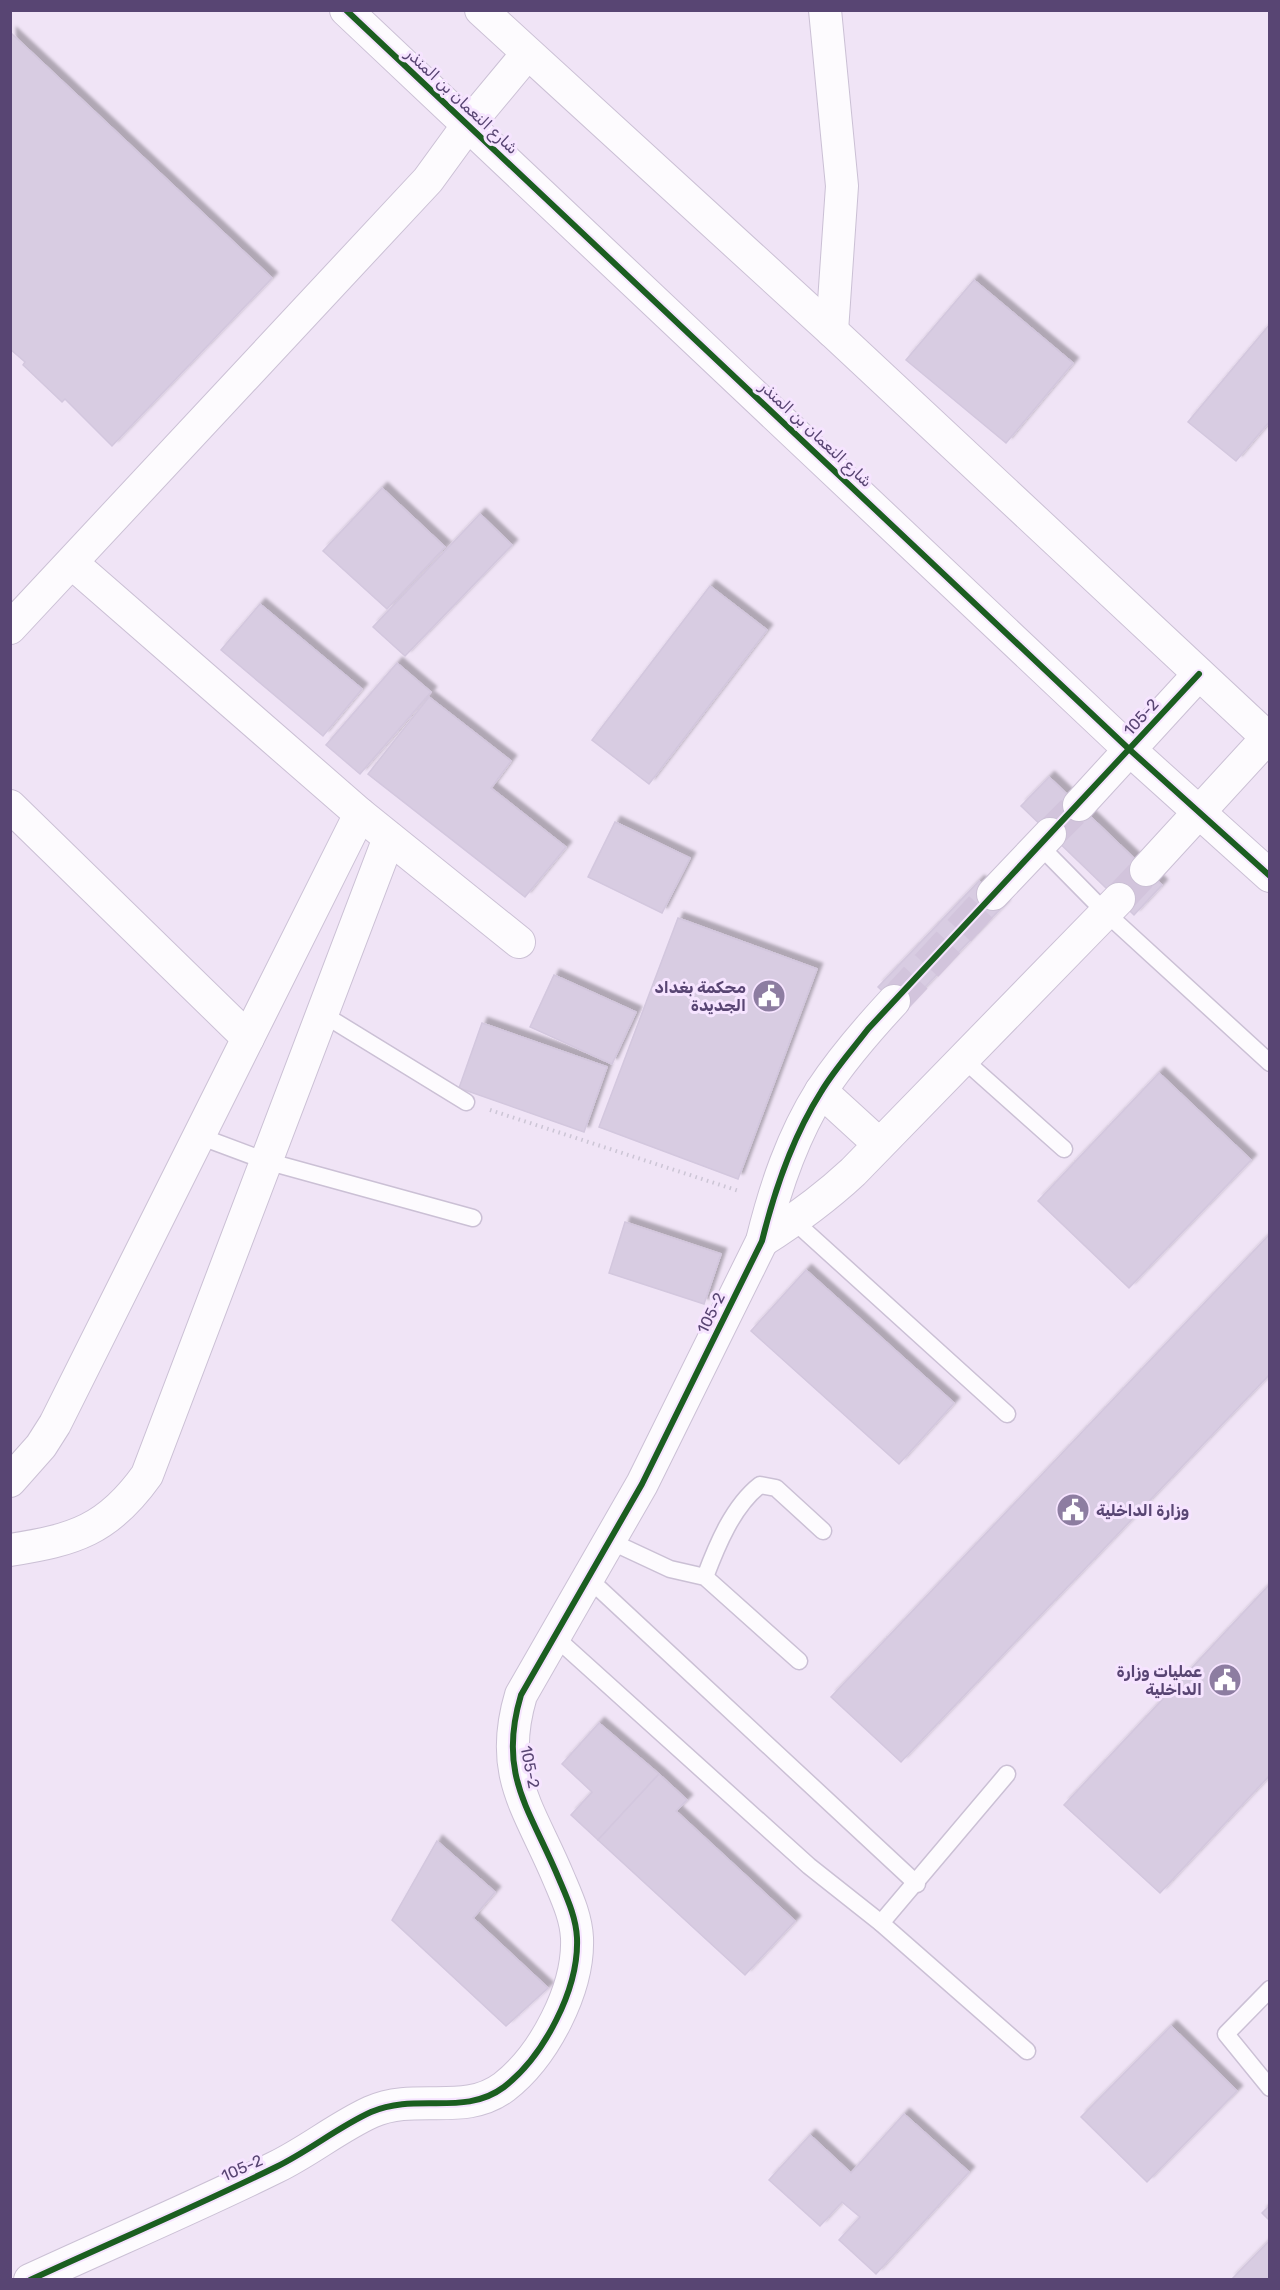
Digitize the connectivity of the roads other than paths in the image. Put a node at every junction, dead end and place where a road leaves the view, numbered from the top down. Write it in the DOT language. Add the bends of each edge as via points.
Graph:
graph roads {
  1 [pos="346,10"];
  2 [pos="481,10"];
  3 [pos="825,10"];
  4 [pos="527,54"];
  5 [pos="468,125"];
  6 [pos="832,332"];
  7 [pos="72,563"];
  8 [pos="10,628"];
  9 [pos="1199,674"];
  10 [pos="1268,739"];
  11 [pos="1130,750"];
  12 [pos="1079,805"];
  13 [pos="10,806"];
  14 [pos="1199,812"];
  15 [pos="360,814"];
  16 [pos="389,838"];
  17 [pos="1045,840"];
  18 [pos="1146,870"];
  19 [pos="1269,876"];
  20 [pos="993,894"];
  21 [pos="1112,906"];
  22 [pos="519,942"];
  23 [pos="894,1001"];
  24 [pos="321,1013"];
  25 [pos="248,1038"];
  26 [pos="963,1059"];
  27 [pos="1269,1063"];
  28 [pos="821,1091"];
  29 [pos="466,1102"];
  30 [pos="199,1136"];
  31 [pos="879,1144"];
  32 [pos="1064,1149"];
  33 [pos="266,1161"];
  34 [pos="783,1211"];
  35 [pos="473,1218"];
  36 [pos="1007,1414"];
  37 [pos="10,1481"];
  38 [pos="10,1525"];
  39 [pos="823,1531"];
  40 [pos="610,1541"];
  41 [pos="23,1548"];
  42 [pos="705,1577"];
  43 [pos="588,1579"];
  44 [pos="555,1637"];
  45 [pos="798,1661"];
  46 [pos="1007,1774"];
  47 [pos="917,1884"];
  48 [pos="881,1923"];
  49 [pos="1269,1989"];
  50 [pos="1027,2050"];
  51 [pos="1269,2088"];
  52 [pos="30,2280"];
  1 -- 5 [label="street, شارع النعمان بن المنذر"];
  2 -- 4 [label="street"];
  3 -- 6 [label="street" via="842,186"];
  4 -- 5 [label="street"];
  4 -- 6 [label="street"];
  5 -- 7 [label="street" via="428,180"];
  5 -- 11 [label="street, شارع النعمان بن المنذر"];
  6 -- 9 [label="street"];
  7 -- 8 [label="street"];
  7 -- 15 [label="street"];
  9 -- 10 [label="street"];
  9 -- 11 [label="street, 105-2"];
  10 -- 14 [label="street"];
  11 -- 12 [label="street, 105-2"];
  11 -- 14 [label="street, شارع النعمان بن المنذر"];
  13 -- 25 [label="street"];
  14 -- 18 [label="street"];
  14 -- 19 [label="street, شارع النعمان بن المنذر"];
  15 -- 16 [label="street"];
  15 -- 25 [label="street"];
  16 -- 22 [label="street"];
  16 -- 24 [label="street"];
  17 -- 20 [label="street"];
  17 -- 21 [label="lane"];
  21 -- 26 [label="street, 105-2"];
  21 -- 27 [label="lane"];
  23 -- 28 [label="street"];
  24 -- 29 [label="lane"];
  24 -- 33 [label="street"];
  25 -- 30 [label="street"];
  26 -- 31 [label="street, 105-2"];
  26 -- 32 [label="lane"];
  28 -- 31 [label="street"];
  28 -- 34 [label="street" via="785,1164"];
  30 -- 33 [label="lane"];
  30 -- 37 [label="street" via="56,1424"];
  31 -- 34 [label="street, 105-2" via="839,1185"];
  33 -- 35 [label="lane"];
  33 -- 41 [label="street" via="147,1475 118,1510 100,1524 58,1542"];
  34 -- 36 [label="lane"];
  34 -- 40 [label="street, 105-2" via="762,1241"];
  38 -- 41 [label="street"];
  39 -- 42 [label="lane" via="776,1488 760,1485 748,1494 717,1545"];
  40 -- 42 [label="lane" via="670,1569"];
  40 -- 43 [label="street, 105-2"];
  42 -- 45 [label="lane"];
  43 -- 44 [label="street, 105-2"];
  43 -- 47 [label="lane"];
  44 -- 48 [label="lane" via="809,1866"];
  44 -- 52 [label="street, 105-2" via="521,1695 511,1747 514,1774 523,1799 570,1905 577,1937 575,1970 566,2001 551,2030 520,2073 481,2099 458,2104 412,2102 370,2113 278,2166"];
  46 -- 47 [label="lane"];
  47 -- 48 [label="lane"];
  48 -- 50 [label="lane"];
  49 -- 51 [label="lane" via="1226,2034"];
}
